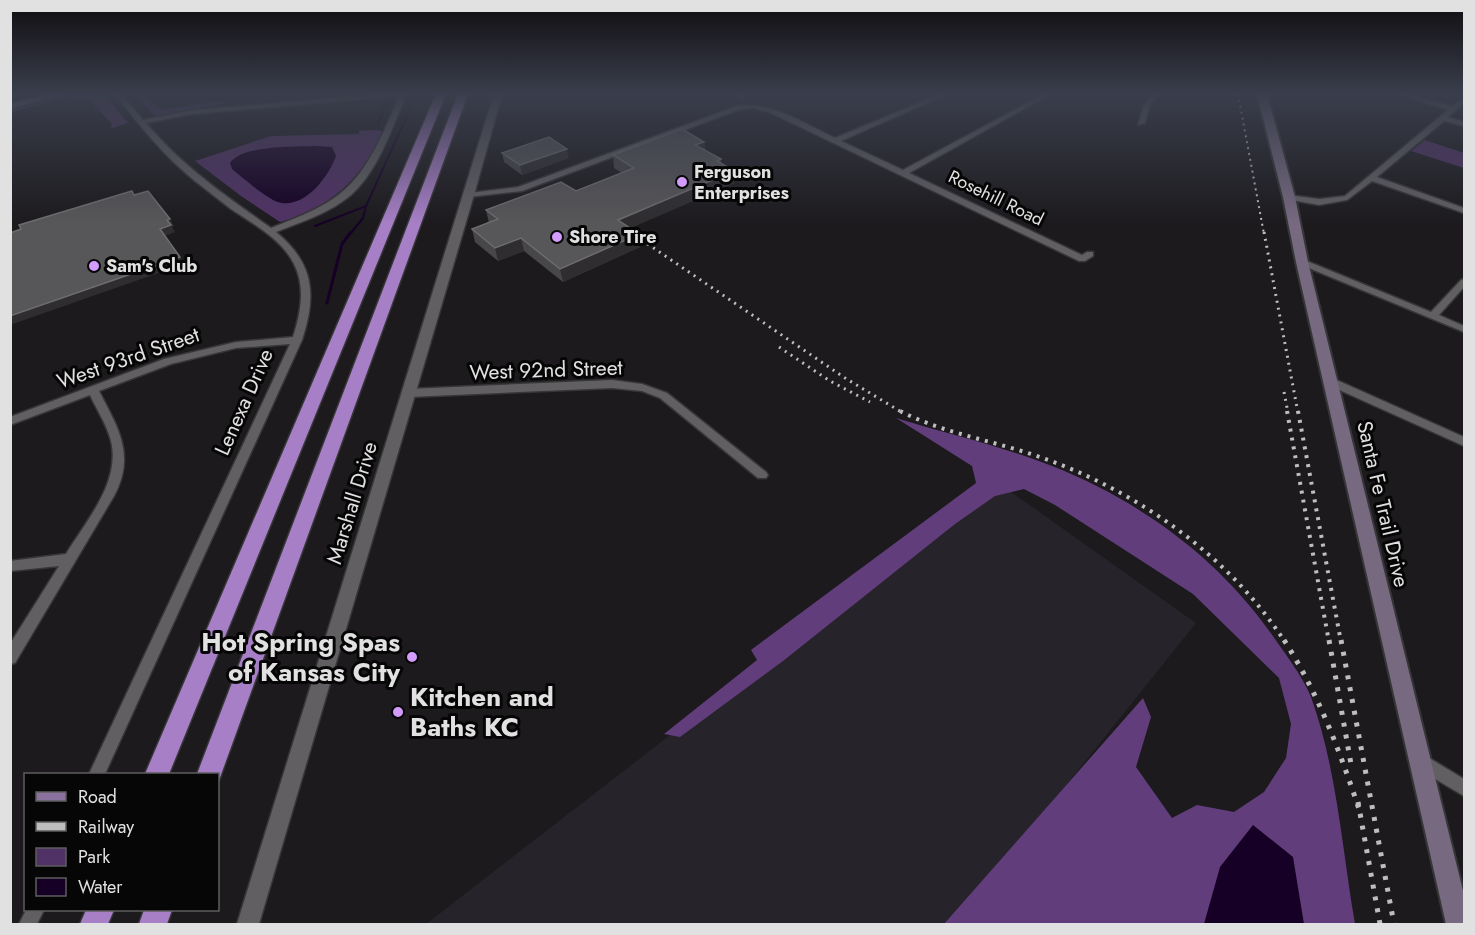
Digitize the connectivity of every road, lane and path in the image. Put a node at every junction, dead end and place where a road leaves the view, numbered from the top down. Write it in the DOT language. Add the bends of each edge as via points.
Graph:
graph roads {
  1 [pos="155,138"];
  2 [pos="382,138"];
  3 [pos="422,138"];
  4 [pos="446,138"];
  5 [pos="486,138"];
  6 [pos="657,138"];
  7 [pos="827,138"];
  8 [pos="842,138"];
  9 [pos="967,138"];
  10 [pos="1274,138"];
  11 [pos="1419,138"];
  12 [pos="834,141"];
  13 [pos="903,173"];
  14 [pos="1371,178"];
  15 [pos="470,195"];
  16 [pos="1289,197"];
  17 [pos="1464,211"];
  18 [pos="272,231"];
  19 [pos="1090,254"];
  20 [pos="1302,262"];
  21 [pos="1464,282"];
  22 [pos="1433,316"];
  23 [pos="1464,329"];
  24 [pos="296,340"];
  25 [pos="1330,381"];
  26 [pos="92,389"];
  27 [pos="409,393"];
  28 [pos="10,421"];
  29 [pos="1464,442"];
  30 [pos="762,476"];
  31 [pos="70,560"];
  32 [pos="10,566"];
  33 [pos="10,658"];
  34 [pos="1420,760"];
  35 [pos="97,773"];
  36 [pos="157,773"];
  37 [pos="209,773"];
  38 [pos="1464,788"];
  39 [pos="248,924"];
  40 [pos="1459,924"];
  1 -- 18 [label="street, Lenexa Drive" via="198,179"];
  2 -- 18 [label="street" via="365,173 348,194"];
  3 -- 36 [label="highway"];
  4 -- 37 [label="highway"];
  5 -- 15 [label="street, Marshall Drive"];
  6 -- 15 [label="street, Rosehill Road" via="519,189"];
  7 -- 12 [label="street, Rosehill Road"];
  8 -- 12 [label="street"];
  9 -- 13 [label="street"];
  10 -- 16 [label="main road, Santa Fe Trail Drive"];
  11 -- 14 [label="street"];
  12 -- 13 [label="street, Rosehill Road"];
  13 -- 19 [label="street, Rosehill Road" via="1082,260"];
  14 -- 16 [label="street" via="1341,201"];
  14 -- 17 [label="street"];
  15 -- 27 [label="street, Marshall Drive"];
  16 -- 20 [label="main road, Santa Fe Trail Drive"];
  18 -- 24 [label="street, Lenexa Drive" via="296,257 306,286 307,302"];
  20 -- 22 [label="street"];
  20 -- 25 [label="main road, Santa Fe Trail Drive"];
  21 -- 22 [label="street"];
  22 -- 23 [label="street"];
  24 -- 26 [label="street, West 93rd Street" via="203,351"];
  24 -- 35 [label="street, Lenexa Drive"];
  25 -- 29 [label="street"];
  25 -- 34 [label="main road, Santa Fe Trail Drive"];
  26 -- 28 [label="street, West 93rd Street"];
  26 -- 31 [label="street" via="119,446 121,462 110,493"];
  27 -- 30 [label="street, West 92nd Street" via="612,384 644,388 670,400"];
  27 -- 39 [label="street, Marshall Drive"];
  31 -- 32 [label="street"];
  31 -- 33 [label="street"];
  34 -- 38 [label="street"];
  34 -- 40 [label="main road, Santa Fe Trail Drive"];
}
